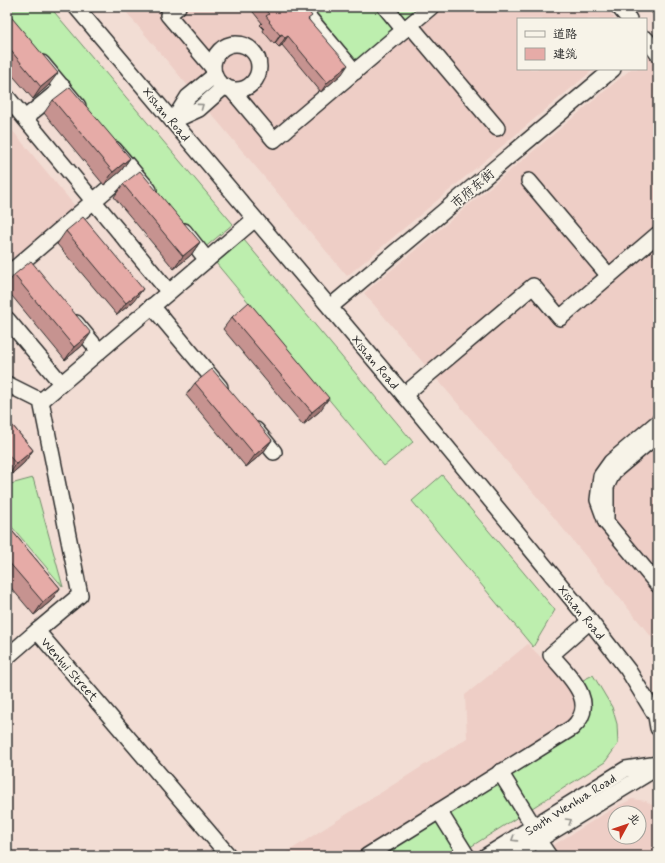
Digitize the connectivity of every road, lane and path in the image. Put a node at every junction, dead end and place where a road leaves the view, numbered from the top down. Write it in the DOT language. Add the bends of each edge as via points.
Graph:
graph roads {
  1 [pos="76,7"];
  2 [pos="300,7"];
  3 [pos="385,7"];
  4 [pos="431,7"];
  5 [pos="619,7"];
  6 [pos="176,8"];
  7 [pos="628,18"];
  8 [pos="407,28"];
  9 [pos="647,41"];
  10 [pos="32,51"];
  11 [pos="658,54"];
  12 [pos="612,70"];
  13 [pos="214,71"];
  14 [pos="355,72"];
  15 [pos="63,87"];
  16 [pos="228,88"];
  17 [pos="7,97"];
  18 [pos="87,116"];
  19 [pos="25,118"];
  20 [pos="173,121"];
  21 [pos="497,128"];
  22 [pos="107,140"];
  23 [pos="131,169"];
  24 [pos="529,181"];
  25 [pos="157,199"];
  26 [pos="93,201"];
  27 [pos="172,218"];
  28 [pos="255,219"];
  29 [pos="656,239"];
  30 [pos="24,260"];
  31 [pos="207,260"];
  32 [pos="34,273"];
  33 [pos="7,275"];
  34 [pos="609,276"];
  35 [pos="169,292"];
  36 [pos="152,306"];
  37 [pos="330,307"];
  38 [pos="69,315"];
  39 [pos="7,319"];
  40 [pos="99,351"];
  41 [pos="61,383"];
  42 [pos="7,384"];
  43 [pos="404,395"];
  44 [pos="229,397"];
  45 [pos="41,401"];
  46 [pos="249,422"];
  47 [pos="658,422"];
  48 [pos="658,434"];
  49 [pos="274,452"];
  50 [pos="606,522"];
  51 [pos="658,584"];
  52 [pos="590,621"];
  53 [pos="37,631"];
  54 [pos="9,650"];
  55 [pos="658,728"];
  56 [pos="658,766"];
  57 [pos="500,772"];
  58 [pos="439,811"];
  59 [pos="536,833"];
  60 [pos="229,856"];
  61 [pos="367,856"];
  62 [pos="467,856"];
  63 [pos="486,856"];
  64 [pos="512,856"];
  65 [pos="548,856"];
  1 -- 20 [label="street, Xishan Road"];
  2 -- 14 [label="street"];
  3 -- 8 [label="street"];
  4 -- 8 [label="street"];
  5 -- 7 [label="street"];
  6 -- 13 [label="street" via="168,15"];
  8 -- 14 [label="street"];
  8 -- 21 [label="street"];
  9 -- 11 [label="street"];
  10 -- 15 [label="street"];
  12 -- 37 [label="street, 市府东街"];
  13 -- 16 [label="street"];
  13 -- 16 [label="street" via="216,54 227,45 241,44 253,52 259,64 256,78 245,88"];
  13 -- 20 [label="street" via="188,97"];
  14 -- 16 [label="street" via="274,140"];
  15 -- 18 [label="street"];
  15 -- 19 [label="street"];
  20 -- 16 [label="street, one-way" via="199,109"];
  17 -- 19 [label="street"];
  19 -- 26 [label="street"];
  20 -- 28 [label="street, Xishan Road"];
  22 -- 23 [label="street"];
  23 -- 25 [label="street"];
  23 -- 26 [label="street"];
  24 -- 34 [label="street"];
  26 -- 30 [label="street"];
  26 -- 35 [label="street"];
  27 -- 31 [label="street"];
  28 -- 31 [label="street"];
  28 -- 37 [label="street, Xishan Road"];
  29 -- 34 [label="street"];
  30 -- 32 [label="street"];
  30 -- 33 [label="street"];
  31 -- 35 [label="street"];
  34 -- 43 [label="street" via="560,318 533,286"];
  35 -- 36 [label="street"];
  36 -- 40 [label="street"];
  36 -- 44 [label="street"];
  37 -- 43 [label="street, Xishan Road"];
  38 -- 40 [label="street"];
  39 -- 41 [label="street"];
  40 -- 41 [label="street"];
  41 -- 45 [label="street"];
  42 -- 45 [label="street"];
  43 -- 52 [label="street, Xishan Road"];
  45 -- 53 [label="street, Wenhui Street" via="80,595"];
  46 -- 49 [label="street"];
  47 -- 50 [label="street" via="611,462 601,476 598,500"];
  48 -- 50 [label="street" via="613,472 606,487"];
  50 -- 51 [label="street"];
  52 -- 55 [label="street, Xishan Road" via="628,670 656,716"];
  52 -- 57 [label="street" via="552,655 581,693 584,712 578,722"];
  53 -- 54 [label="street"];
  53 -- 60 [label="street, Wenhui Street"];
  56 -- 59 [label="street, South Wenhua Road" via="626,769"];
  57 -- 58 [label="street"];
  57 -- 59 [label="street"];
  58 -- 61 [label="street"];
  58 -- 62 [label="street"];
  59 -- 63 [label="street, South Wenhua Road, one-way"];
  59 -- 64 [label="street, South Wenhua Road"];
  59 -- 65 [label="street"];
}
